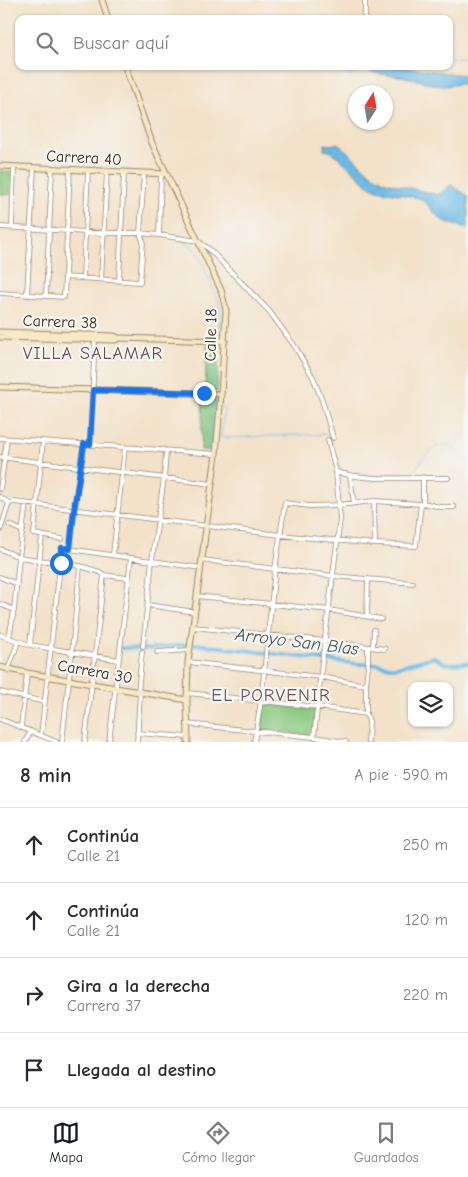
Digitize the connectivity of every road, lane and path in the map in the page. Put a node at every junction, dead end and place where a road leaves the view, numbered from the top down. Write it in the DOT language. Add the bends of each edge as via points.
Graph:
graph roads {
  1 [pos="102,0"];
  2 [pos="365,0"];
  3 [pos="107,15"];
  4 [pos="366,15"];
  5 [pos="126,70"];
  6 [pos="0,166"];
  7 [pos="14,167"];
  8 [pos="34,168"];
  9 [pos="52,169"];
  10 [pos="70,169"];
  11 [pos="88,170"];
  12 [pos="107,171"];
  13 [pos="124,172"];
  14 [pos="144,173"];
  15 [pos="164,174"];
  16 [pos="0,227"];
  17 [pos="12,227"];
  18 [pos="30,228"];
  19 [pos="49,229"];
  20 [pos="67,230"];
  21 [pos="86,231"];
  22 [pos="104,233"];
  23 [pos="122,233"];
  24 [pos="140,233"];
  25 [pos="159,235"];
  26 [pos="198,241"];
  27 [pos="64,277"];
  28 [pos="83,278"];
  29 [pos="101,279"];
  30 [pos="119,280"];
  31 [pos="0,293"];
  32 [pos="27,295"];
  33 [pos="46,296"];
  34 [pos="0,332"];
  35 [pos="19,335"];
  36 [pos="0,337"];
  37 [pos="95,337"];
  38 [pos="225,341"];
  39 [pos="0,387"];
  40 [pos="93,390"];
  41 [pos="221,394"];
  42 [pos="0,438"];
  43 [pos="333,438"];
  44 [pos="8,439"];
  45 [pos="328,440"];
  46 [pos="43,441"];
  47 [pos="84,444"];
  48 [pos="90,444"];
  49 [pos="125,447"];
  50 [pos="165,450"];
  51 [pos="216,454"];
  52 [pos="3,458"];
  53 [pos="40,462"];
  54 [pos="80,468"];
  55 [pos="336,472"];
  56 [pos="123,473"];
  57 [pos="350,476"];
  58 [pos="164,478"];
  59 [pos="423,478"];
  60 [pos="448,478"];
  61 [pos="212,484"];
  62 [pos="0,489"];
  63 [pos="0,497"];
  64 [pos="374,502"];
  65 [pos="9,503"];
  66 [pos="26,503"];
  67 [pos="354,503"];
  68 [pos="37,504"];
  69 [pos="422,504"];
  70 [pos="340,505"];
  71 [pos="454,507"];
  72 [pos="74,510"];
  73 [pos="117,515"];
  74 [pos="157,520"];
  75 [pos="2,522"];
  76 [pos="8,525"];
  77 [pos="206,526"];
  78 [pos="0,531"];
  79 [pos="23,531"];
  80 [pos="280,535"];
  81 [pos="42,536"];
  82 [pos="62,538"];
  83 [pos="337,541"];
  84 [pos="375,544"];
  85 [pos="0,549"];
  86 [pos="70,549"];
  87 [pos="112,556"];
  88 [pos="19,557"];
  89 [pos="130,558"];
  90 [pos="40,560"];
  91 [pos="152,560"];
  92 [pos="202,560"];
  93 [pos="61,563"];
  94 [pos="80,566"];
  95 [pos="201,568"];
  96 [pos="275,569"];
  97 [pos="104,575"];
  98 [pos="334,576"];
  99 [pos="0,578"];
  100 [pos="128,578"];
  101 [pos="368,580"];
  102 [pos="413,583"];
  103 [pos="17,584"];
  104 [pos="197,596"];
  105 [pos="0,604"];
  106 [pos="271,604"];
  107 [pos="148,605"];
  108 [pos="14,610"];
  109 [pos="329,610"];
  110 [pos="195,612"];
  111 [pos="367,616"];
  112 [pos="381,618"];
  113 [pos="193,626"];
  114 [pos="374,630"];
  115 [pos="0,635"];
  116 [pos="268,635"];
  117 [pos="9,638"];
  118 [pos="325,641"];
  119 [pos="18,642"];
  120 [pos="30,645"];
  121 [pos="143,646"];
  122 [pos="371,647"];
  123 [pos="51,649"];
  124 [pos="190,649"];
  125 [pos="385,649"];
  126 [pos="72,652"];
  127 [pos="142,652"];
  128 [pos="156,652"];
  129 [pos="95,656"];
  130 [pos="119,660"];
  131 [pos="188,662"];
  132 [pos="0,667"];
  133 [pos="8,670"];
  134 [pos="264,670"];
  135 [pos="27,674"];
  136 [pos="48,677"];
  137 [pos="321,677"];
  138 [pos="68,680"];
  139 [pos="92,684"];
  140 [pos="366,685"];
  141 [pos="115,689"];
  142 [pos="0,692"];
  143 [pos="139,692"];
  144 [pos="187,693"];
  145 [pos="24,698"];
  146 [pos="187,700"];
  147 [pos="261,701"];
  148 [pos="45,702"];
  149 [pos="318,707"];
  150 [pos="366,714"];
  151 [pos="0,719"];
  152 [pos="187,724"];
  153 [pos="21,727"];
  154 [pos="31,731"];
  155 [pos="256,732"];
  156 [pos="137,733"];
  157 [pos="41,735"];
  158 [pos="314,737"];
  159 [pos="188,740"];
  160 [pos="26,742"];
  161 [pos="58,742"];
  162 [pos="62,742"];
  163 [pos="85,742"];
  164 [pos="109,742"];
  165 [pos="137,742"];
  166 [pos="254,742"];
  167 [pos="346,742"];
  168 [pos="368,742"];
  1 -- 3 [label="street"];
  2 -- 4 [label="street"];
  5 -- 15 [label="street, Calle 18"];
  6 -- 7 [label="street, Carrera 40"];
  7 -- 8 [label="street, Carrera 40"];
  7 -- 17 [label="street"];
  8 -- 9 [label="street, Carrera 40"];
  8 -- 18 [label="street"];
  9 -- 10 [label="street, Carrera 40"];
  9 -- 19 [label="street"];
  10 -- 11 [label="street, Carrera 40"];
  10 -- 20 [label="street"];
  11 -- 12 [label="street, Carrera 40"];
  11 -- 21 [label="street"];
  12 -- 13 [label="street, Carrera 40"];
  12 -- 22 [label="street"];
  13 -- 14 [label="street, Carrera 40"];
  13 -- 23 [label="street"];
  14 -- 15 [label="street, Carrera 40"];
  14 -- 24 [label="street"];
  15 -- 25 [label="street"];
  15 -- 26 [label="street, Calle 18"];
  16 -- 17 [label="street"];
  17 -- 18 [label="street"];
  18 -- 19 [label="street"];
  18 -- 32 [label="street"];
  19 -- 20 [label="street"];
  19 -- 33 [label="street"];
  20 -- 21 [label="street"];
  20 -- 27 [label="street"];
  21 -- 22 [label="street"];
  21 -- 28 [label="street"];
  22 -- 23 [label="street"];
  22 -- 29 [label="street"];
  23 -- 24 [label="street"];
  23 -- 30 [label="street"];
  24 -- 25 [label="street"];
  24 -- 30 [label="street" via="143,241 140,282"];
  25 -- 26 [label="street"];
  26 -- 38 [label="street, Calle 18" via="224,300"];
  26 -- 43 [label="street" via="269,311 294,345 316,385"];
  27 -- 28 [label="street"];
  27 -- 33 [label="street" via="64,297"];
  28 -- 29 [label="street"];
  29 -- 30 [label="street"];
  31 -- 32 [label="street"];
  32 -- 33 [label="street"];
  34 -- 35 [label="street, Carrera 38"];
  35 -- 36 [label="street, Carrera 38"];
  35 -- 37 [label="street, Carrera 38"];
  37 -- 38 [label="street, Carrera 38"];
  37 -- 40 [label="street"];
  38 -- 41 [label="street, Calle 18"];
  39 -- 40 [label="street"];
  40 -- 41 [label="street"];
  40 -- 48 [label="street"];
  41 -- 51 [label="street, Calle 18"];
  42 -- 44 [label="street"];
  44 -- 46 [label="street"];
  44 -- 52 [label="street"];
  45 -- 55 [label="street"];
  46 -- 47 [label="street"];
  46 -- 53 [label="street"];
  47 -- 48 [label="street"];
  47 -- 54 [label="street"];
  48 -- 49 [label="street"];
  49 -- 50 [label="street"];
  49 -- 56 [label="street"];
  50 -- 51 [label="street"];
  50 -- 58 [label="street"];
  51 -- 61 [label="street, Calle 18"];
  52 -- 53 [label="street"];
  52 -- 62 [label="street"];
  53 -- 54 [label="street"];
  53 -- 68 [label="street"];
  54 -- 56 [label="street"];
  54 -- 72 [label="street"];
  55 -- 57 [label="street"];
  55 -- 70 [label="street"];
  56 -- 58 [label="street"];
  56 -- 73 [label="street"];
  57 -- 59 [label="street"];
  57 -- 67 [label="street"];
  58 -- 61 [label="street"];
  58 -- 74 [label="street"];
  59 -- 60 [label="street"];
  59 -- 69 [label="street"];
  61 -- 77 [label="street, Calle 18"];
  63 -- 65 [label="street"];
  64 -- 67 [label="street"];
  64 -- 69 [label="street"];
  64 -- 84 [label="street"];
  65 -- 66 [label="street"];
  65 -- 75 [label="street"];
  66 -- 68 [label="street"];
  66 -- 79 [label="street"];
  67 -- 70 [label="street"];
  68 -- 72 [label="street"];
  68 -- 81 [label="street" via="34,534"];
  69 -- 71 [label="street"];
  69 -- 84 [label="street" via="416,546"];
  70 -- 80 [label="street" via="285,504"];
  70 -- 83 [label="street"];
  72 -- 73 [label="street"];
  72 -- 86 [label="street"];
  73 -- 74 [label="street"];
  73 -- 87 [label="street"];
  74 -- 77 [label="street"];
  74 -- 91 [label="street"];
  75 -- 78 [label="street"];
  76 -- 79 [label="street"];
  77 -- 80 [label="street"];
  77 -- 92 [label="street, Calle 18"];
  79 -- 88 [label="street"];
  80 -- 83 [label="street"];
  80 -- 96 [label="street"];
  81 -- 82 [label="street"];
  81 -- 90 [label="street"];
  83 -- 84 [label="street"];
  83 -- 98 [label="street"];
  85 -- 88 [label="street"];
  86 -- 87 [label="street"];
  86 -- 93 [label="street" via="62,548"];
  87 -- 89 [label="street"];
  88 -- 90 [label="street"];
  88 -- 103 [label="street"];
  89 -- 91 [label="street"];
  89 -- 100 [label="street"];
  90 -- 93 [label="street"];
  90 -- 120 [label="street"];
  91 -- 95 [label="street"];
  91 -- 107 [label="street"];
  92 -- 95 [label="street, Calle 18"];
  92 -- 96 [label="street"];
  93 -- 94 [label="street"];
  93 -- 123 [label="street"];
  94 -- 97 [label="street"];
  94 -- 126 [label="street"];
  95 -- 104 [label="street, Calle 18"];
  96 -- 98 [label="street"];
  96 -- 106 [label="street"];
  97 -- 100 [label="street"];
  97 -- 129 [label="street"];
  98 -- 101 [label="street"];
  98 -- 109 [label="street"];
  99 -- 103 [label="street"];
  100 -- 130 [label="street"];
  101 -- 102 [label="street"];
  101 -- 111 [label="street"];
  103 -- 108 [label="street"];
  104 -- 106 [label="street"];
  104 -- 110 [label="street, Calle 18"];
  105 -- 108 [label="street"];
  106 -- 109 [label="street"];
  106 -- 116 [label="street"];
  107 -- 110 [label="street"];
  107 -- 121 [label="street"];
  108 -- 117 [label="street"];
  109 -- 111 [label="street"];
  109 -- 118 [label="street"];
  110 -- 113 [label="street, Calle 18"];
  111 -- 112 [label="street"];
  113 -- 116 [label="street"];
  113 -- 124 [label="street, Calle 18"];
  114 -- 122 [label="street"];
  115 -- 117 [label="street"];
  116 -- 118 [label="street"];
  116 -- 134 [label="street"];
  117 -- 119 [label="street"];
  118 -- 122 [label="street"];
  118 -- 137 [label="street"];
  119 -- 120 [label="street"];
  119 -- 133 [label="street"];
  120 -- 123 [label="street"];
  122 -- 125 [label="street"];
  122 -- 140 [label="street"];
  123 -- 126 [label="street"];
  123 -- 136 [label="street"];
  124 -- 128 [label="street"];
  124 -- 131 [label="street, Calle 18"];
  126 -- 129 [label="street"];
  126 -- 138 [label="street"];
  127 -- 143 [label="street"];
  129 -- 130 [label="street"];
  129 -- 139 [label="street"];
  130 -- 141 [label="street"];
  131 -- 134 [label="street"];
  131 -- 144 [label="street, Calle 18"];
  132 -- 133 [label="street, Carrera 30"];
  133 -- 135 [label="street, Carrera 30"];
  134 -- 137 [label="street"];
  134 -- 147 [label="street"];
  135 -- 136 [label="street, Carrera 30"];
  135 -- 145 [label="street"];
  136 -- 138 [label="street, Carrera 30"];
  136 -- 148 [label="street"];
  137 -- 140 [label="street"];
  137 -- 149 [label="street"];
  138 -- 139 [label="street, Carrera 30"];
  138 -- 162 [label="street"];
  139 -- 141 [label="street, Carrera 30"];
  139 -- 163 [label="street"];
  140 -- 150 [label="street"];
  141 -- 143 [label="street, Carrera 30"];
  141 -- 164 [label="street"];
  142 -- 145 [label="street"];
  143 -- 146 [label="street, Carrera 30"];
  143 -- 156 [label="street"];
  144 -- 146 [label="street, Calle 18"];
  144 -- 147 [label="street"];
  145 -- 148 [label="street"];
  145 -- 153 [label="street"];
  146 -- 152 [label="street, Calle 18"];
  147 -- 149 [label="street"];
  147 -- 155 [label="street"];
  148 -- 157 [label="street"];
  149 -- 150 [label="street"];
  149 -- 158 [label="street"];
  150 -- 168 [label="street"];
  151 -- 153 [label="street"];
  152 -- 155 [label="street"];
  152 -- 159 [label="street, Calle 18"];
  153 -- 154 [label="street"];
  154 -- 157 [label="street"];
  154 -- 160 [label="street"];
  155 -- 158 [label="street"];
  155 -- 166 [label="street"];
  156 -- 159 [label="street"];
  156 -- 165 [label="street"];
  157 -- 161 [label="street"];
  158 -- 167 [label="street"];
}
